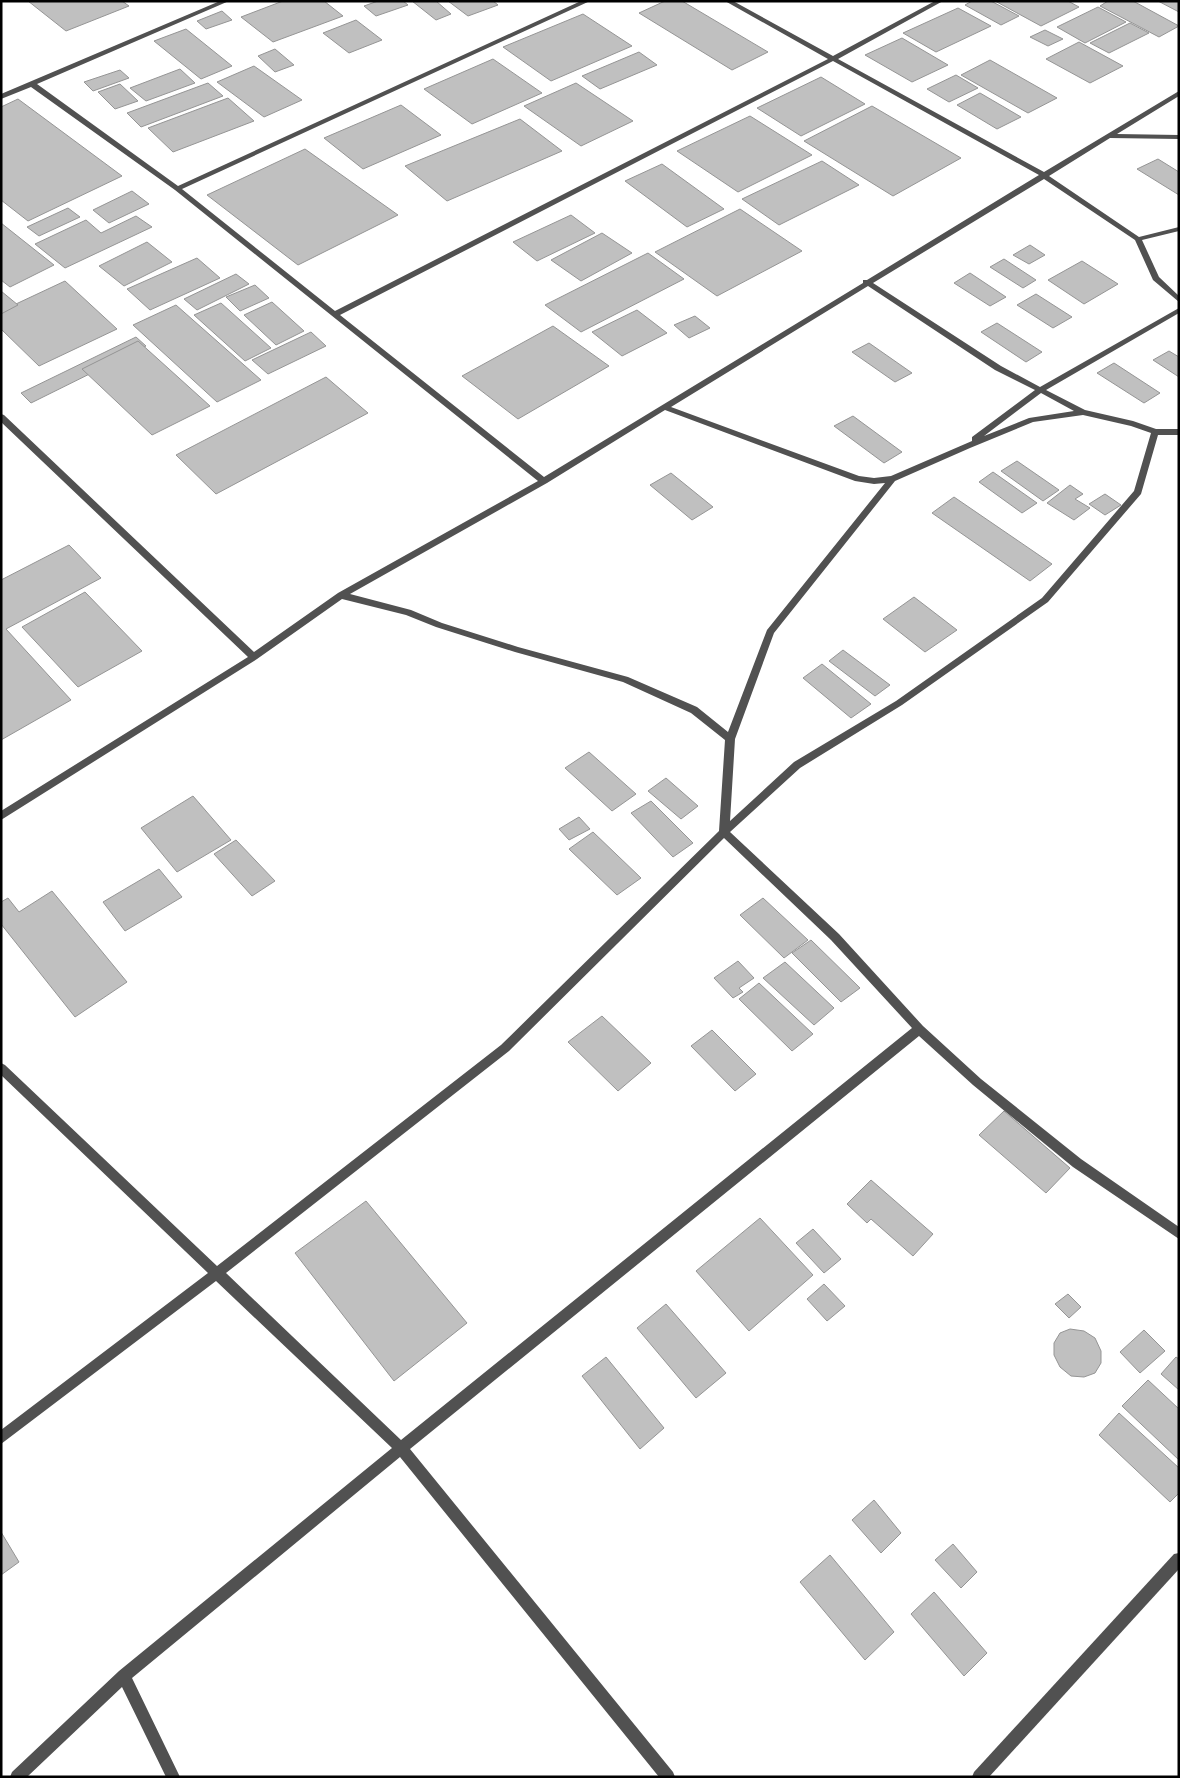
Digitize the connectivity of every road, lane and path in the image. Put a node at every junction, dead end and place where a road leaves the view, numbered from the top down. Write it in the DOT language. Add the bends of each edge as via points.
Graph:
graph roads {
  1 [pos="226,1"];
  2 [pos="587,1"];
  3 [pos="728,1"];
  4 [pos="940,1"];
  5 [pos="834,58"];
  6 [pos="32,84"];
  7 [pos="1179,93"];
  8 [pos="1,97"];
  9 [pos="1107,136"];
  10 [pos="1179,137"];
  11 [pos="1042,174"];
  12 [pos="177,189"];
  13 [pos="1179,229"];
  14 [pos="1138,239"];
  15 [pos="866,282"];
  16 [pos="1179,300"];
  17 [pos="1179,310"];
  18 [pos="335,314"];
  19 [pos="1040,390"];
  20 [pos="664,407"];
  21 [pos="1083,412"];
  22 [pos="1,417"];
  23 [pos="1155,432"];
  24 [pos="1179,432"];
  25 [pos="967,446"];
  26 [pos="892,479"];
  27 [pos="544,480"];
  28 [pos="341,595"];
  29 [pos="254,656"];
  30 [pos="730,739"];
  31 [pos="1,816"];
  32 [pos="724,832"];
  33 [pos="919,1028"];
  34 [pos="1,1068"];
  35 [pos="1179,1234"];
  36 [pos="217,1273"];
  37 [pos="1,1438"];
  38 [pos="401,1448"];
  39 [pos="1179,1559"];
  40 [pos="124,1676"];
  41 [pos="17,1777"];
  42 [pos="173,1777"];
  43 [pos="668,1777"];
  44 [pos="979,1777"];
  1 -- 6 [label="street"];
  2 -- 12 [label="street"];
  3 -- 5 [label="street"];
  4 -- 5 [label="street"];
  5 -- 11 [label="street"];
  5 -- 18 [label="street"];
  6 -- 8 [label="street"];
  6 -- 12 [label="street"];
  7 -- 9 [label="street"];
  9 -- 10 [label="street"];
  9 -- 11 [label="street"];
  11 -- 14 [label="street"];
  11 -- 15 [label="street"];
  12 -- 18 [label="street"];
  13 -- 14 [label="street"];
  14 -- 16 [label="street" via="1156,278"];
  15 -- 19 [label="street" via="998,368"];
  15 -- 20 [label="street"];
  17 -- 19 [label="street"];
  18 -- 27 [label="street"];
  19 -- 21 [label="street"];
  19 -- 25 [label="street"];
  20 -- 26 [label="street" via="858,479"];
  20 -- 27 [label="street"];
  21 -- 23 [label="street"];
  21 -- 25 [label="street" via="1032,420"];
  22 -- 29 [label="street"];
  23 -- 24 [label="street"];
  23 -- 32 [label="street" via="1138,492 1044,600 898,703 797,765"];
  25 -- 26 [label="street"];
  26 -- 30 [label="street" via="770,632"];
  27 -- 28 [label="street"];
  28 -- 29 [label="street"];
  28 -- 30 [label="street" via="408,612 518,650 625,679 694,710"];
  29 -- 31 [label="street"];
  30 -- 32 [label="street"];
  32 -- 33 [label="street" via="835,937"];
  32 -- 36 [label="street" via="505,1048"];
  33 -- 35 [label="street" via="977,1082 1077,1163"];
  33 -- 38 [label="street"];
  34 -- 36 [label="street"];
  36 -- 37 [label="street"];
  36 -- 38 [label="street"];
  38 -- 40 [label="street"];
  38 -- 43 [label="street"];
  39 -- 44 [label="street"];
  40 -- 41 [label="street"];
  40 -- 42 [label="street"];
}
